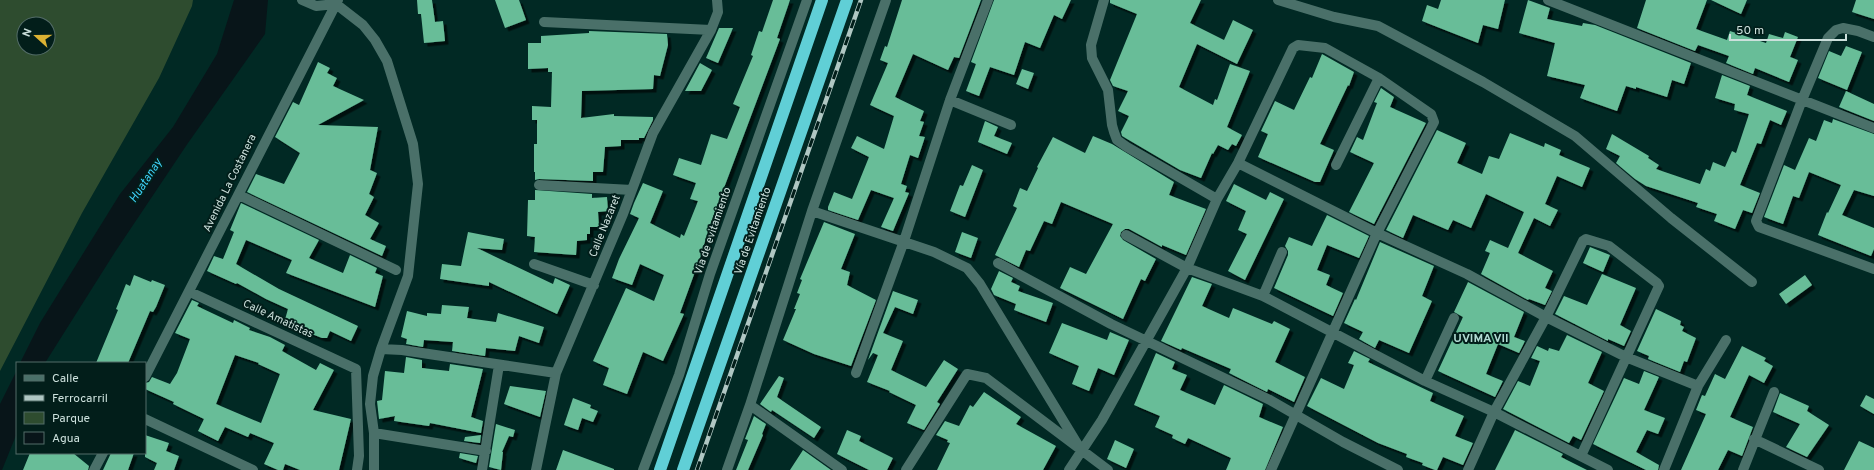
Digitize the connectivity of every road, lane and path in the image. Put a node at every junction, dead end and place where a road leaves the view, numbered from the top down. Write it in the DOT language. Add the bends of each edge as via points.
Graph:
graph roads {
  1 [pos="302,0"];
  2 [pos="717,0"];
  3 [pos="807,0"];
  4 [pos="822,0"];
  5 [pos="847,0"];
  6 [pos="886,0"];
  7 [pos="988,0"];
  8 [pos="1104,0"];
  9 [pos="1278,0"];
  10 [pos="1548,0"];
  11 [pos="337,2"];
  12 [pos="544,22"];
  13 [pos="711,30"];
  14 [pos="1874,37"];
  15 [pos="1379,78"];
  16 [pos="950,100"];
  17 [pos="1802,100"];
  18 [pos="1011,125"];
  19 [pos="1874,128"];
  20 [pos="1238,163"];
  21 [pos="1336,165"];
  22 [pos="539,185"];
  23 [pos="632,190"];
  24 [pos="238,195"];
  25 [pos="1217,199"];
  26 [pos="812,211"];
  27 [pos="1378,233"];
  28 [pos="1126,235"];
  29 [pos="904,241"];
  30 [pos="1282,252"];
  31 [pos="998,263"];
  32 [pos="534,264"];
  33 [pos="1187,268"];
  34 [pos="1874,269"];
  35 [pos="396,270"];
  36 [pos="1752,282"];
  37 [pos="594,285"];
  38 [pos="190,292"];
  39 [pos="1263,296"];
  40 [pos="1546,317"];
  41 [pos="1454,318"];
  42 [pos="1332,333"];
  43 [pos="1726,340"];
  44 [pos="1147,341"];
  45 [pos="381,349"];
  46 [pos="1626,357"];
  47 [pos="499,365"];
  48 [pos="556,373"];
  49 [pos="856,373"];
  50 [pos="146,375"];
  51 [pos="1425,381"];
  52 [pos="1698,386"];
  53 [pos="1774,392"];
  54 [pos="750,405"];
  55 [pos="1494,412"];
  56 [pos="1297,416"];
  57 [pos="146,419"];
  58 [pos="374,433"];
  59 [pos="1754,439"];
  60 [pos="1081,450"];
  61 [pos="486,451"];
  62 [pos="102,454"];
  63 [pos="1581,456"];
  64 [pos="909,469"];
  65 [pos="94,470"];
  66 [pos="253,470"];
  67 [pos="357,470"];
  68 [pos="374,470"];
  69 [pos="482,470"];
  70 [pos="536,470"];
  71 [pos="643,470"];
  72 [pos="660,470"];
  73 [pos="684,470"];
  74 [pos="727,470"];
  75 [pos="842,470"];
  76 [pos="1069,470"];
  77 [pos="1108,470"];
  78 [pos="1271,470"];
  79 [pos="1398,470"];
  80 [pos="1468,470"];
  81 [pos="1608,470"];
  82 [pos="1664,470"];
  83 [pos="1742,470"];
  84 [pos="1819,470"];
  1 -- 11 [label="street" via="316,6"];
  2 -- 13 [label="street, Calle Nazaret" via="718,12"];
  3 -- 71 [label="street, Via de evitamiento" via="710,274 679,375"];
  4 -- 72 [label="highway, Vía de Evitamiento"];
  5 -- 73 [label="highway, Vía de Evitamiento"];
  6 -- 26 [label="street"];
  7 -- 16 [label="street"];
  8 -- 25 [label="street" via="1091,45 1092,58 1108,90 1112,125 1118,140"];
  9 -- 36 [label="street" via="1334,17 1378,26 1483,82 1575,136"];
  10 -- 17 [label="street"];
  11 -- 24 [label="street, Avenida La Costanera"];
  11 -- 45 [label="street" via="375,40 387,61 413,144 418,184 408,276"];
  12 -- 13 [label="street"];
  13 -- 23 [label="street, Calle Nazaret" via="653,133"];
  14 -- 17 [label="street" via="1843,28 1836,30 1828,38"];
  15 -- 20 [label="street" via="1325,48 1298,45 1293,48"];
  15 -- 21 [label="street"];
  15 -- 27 [label="street" via="1431,114 1434,122"];
  16 -- 18 [label="street"];
  16 -- 29 [label="street"];
  17 -- 19 [label="street"];
  17 -- 34 [label="street" via="1756,220 1759,227"];
  20 -- 25 [label="street"];
  20 -- 27 [label="street"];
  22 -- 23 [label="street"];
  23 -- 37 [label="street, Calle Nazaret"];
  24 -- 35 [label="street"];
  24 -- 38 [label="street, Avenida La Costanera"];
  25 -- 33 [label="street"];
  26 -- 29 [label="street"];
  26 -- 54 [label="street"];
  27 -- 40 [label="street" via="1467,274"];
  27 -- 42 [label="street"];
  28 -- 33 [label="street"];
  29 -- 49 [label="street"];
  29 -- 60 [label="street" via="967,268 980,284"];
  30 -- 39 [label="street"];
  31 -- 44 [label="street"];
  32 -- 37 [label="street"];
  33 -- 39 [label="street"];
  33 -- 44 [label="street"];
  37 -- 48 [label="street, Calle Nazaret"];
  38 -- 50 [label="street, Avenida La Costanera"];
  38 -- 67 [label="street, Calle Amatistas" via="356,369 359,456"];
  39 -- 42 [label="street"];
  40 -- 46 [label="street"];
  40 -- 46 [label="street" via="1583,241 1590,239 1609,246 1658,286"];
  40 -- 55 [label="street"];
  41 -- 51 [label="street"];
  42 -- 51 [label="street"];
  42 -- 56 [label="street"];
  43 -- 52 [label="street"];
  44 -- 56 [label="street" via="1270,400"];
  44 -- 60 [label="street" via="1102,420"];
  45 -- 47 [label="street"];
  45 -- 58 [label="street" via="373,376 370,404"];
  46 -- 52 [label="street"];
  46 -- 63 [label="street"];
  47 -- 48 [label="street"];
  47 -- 61 [label="street"];
  48 -- 70 [label="street, Calle Nazaret"];
  51 -- 55 [label="street"];
  52 -- 82 [label="street"];
  53 -- 59 [label="street"];
  54 -- 74 [label="street"];
  54 -- 75 [label="street"];
  55 -- 63 [label="street"];
  55 -- 80 [label="street"];
  56 -- 78 [label="street"];
  56 -- 79 [label="street"];
  57 -- 66 [label="street"];
  58 -- 61 [label="street"];
  58 -- 68 [label="street"];
  59 -- 83 [label="street"];
  59 -- 84 [label="street"];
  60 -- 64 [label="street" via="986,378 967,374"];
  60 -- 76 [label="street"];
  60 -- 77 [label="street"];
  61 -- 69 [label="street"];
  62 -- 65 [label="street"];
  63 -- 81 [label="street"];
}
